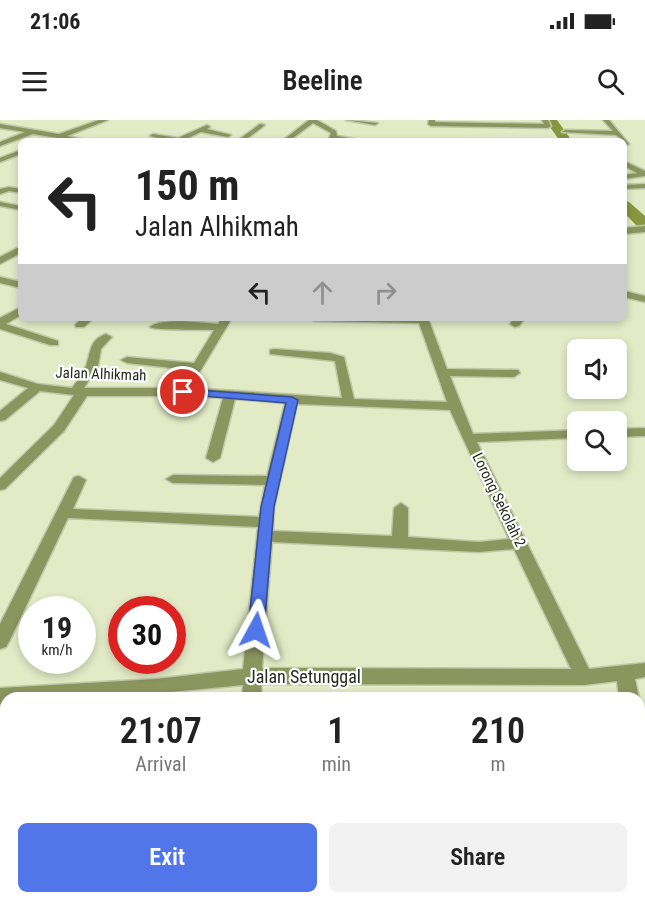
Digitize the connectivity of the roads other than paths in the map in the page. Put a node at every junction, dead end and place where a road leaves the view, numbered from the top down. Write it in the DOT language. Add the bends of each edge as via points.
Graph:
graph roads {
  1 [pos="8,120"];
  2 [pos="105,120"];
  3 [pos="349,120"];
  4 [pos="432,120"];
  5 [pos="545,120"];
  6 [pos="606,120"];
  7 [pos="375,123"];
  8 [pos="495,123"];
  9 [pos="0,124"];
  10 [pos="262,125"];
  11 [pos="31,132"];
  12 [pos="618,133"];
  13 [pos="228,135"];
  14 [pos="153,136"];
  15 [pos="60,137"];
  16 [pos="67,138"];
  17 [pos="164,138"];
  18 [pos="186,138"];
  19 [pos="244,138"];
  20 [pos="288,138"];
  21 [pos="332,138"];
  22 [pos="569,138"];
  23 [pos="622,138"];
  24 [pos="0,144"];
  25 [pos="18,153"];
  26 [pos="0,160"];
  27 [pos="627,165"];
  28 [pos="645,174"];
  29 [pos="627,177"];
  30 [pos="18,182"];
  31 [pos="12,184"];
  32 [pos="645,186"];
  33 [pos="627,187"];
  34 [pos="18,190"];
  35 [pos="0,192"];
  36 [pos="0,204"];
  37 [pos="18,207"];
  38 [pos="645,229"];
  39 [pos="627,231"];
  40 [pos="18,251"];
  41 [pos="0,261"];
  42 [pos="0,280"];
  43 [pos="18,284"];
  44 [pos="627,295"];
  45 [pos="645,299"];
  46 [pos="18,312"];
  47 [pos="425,321"];
  48 [pos="225,322"];
  49 [pos="0,324"];
  50 [pos="155,327"];
  51 [pos="106,337"];
  52 [pos="54,343"];
  53 [pos="274,352"];
  54 [pos="127,360"];
  55 [pos="198,367"];
  56 [pos="443,372"];
  57 [pos="514,373"];
  58 [pos="6,378"];
  59 [pos="37,387"];
  60 [pos="0,388"];
  61 [pos="79,392"];
  62 [pos="183,392"];
  63 [pos="230,395"];
  64 [pos="292,400"];
  65 [pos="350,402"];
  66 [pos="454,406"];
  67 [pos="0,417"];
  68 [pos="645,432"];
  69 [pos="627,433"];
  70 [pos="567,434"];
  71 [pos="468,438"];
  72 [pos="213,458"];
  73 [pos="173,479"];
  74 [pos="79,480"];
  75 [pos="274,481"];
  76 [pos="0,486"];
  77 [pos="401,508"];
  78 [pos="62,513"];
  79 [pos="266,529"];
  80 [pos="400,542"];
  81 [pos="520,543"];
  82 [pos="0,642"];
  83 [pos="645,670"];
  84 [pos="625,674"];
  85 [pos="252,676"];
  86 [pos="584,677"];
  87 [pos="69,692"];
  88 [pos="252,692"];
  89 [pos="628,692"];
  1 -- 9 [label="street"];
  2 -- 15 [label="street"];
  3 -- 7 [label="street"];
  4 -- 8 [label="street" via="431,124"];
  5 -- 8 [label="street" via="548,126"];
  6 -- 12 [label="street"];
  9 -- 11 [label="street"];
  10 -- 19 [label="street"];
  11 -- 15 [label="street"];
  11 -- 24 [label="street"];
  12 -- 22 [label="street" via="563,129"];
  12 -- 23 [label="street"];
  13 -- 18 [label="street" via="204,129"];
  14 -- 17 [label="street"];
  15 -- 16 [label="street"];
  20 -- 21 [label="street" via="313,120 334,132"];
  25 -- 26 [label="street"];
  27 -- 28 [label="street"];
  28 -- 29 [label="street"];
  30 -- 31 [label="street"];
  32 -- 33 [label="street"];
  34 -- 35 [label="street"];
  36 -- 37 [label="street"];
  38 -- 39 [label="street"];
  40 -- 41 [label="street"];
  42 -- 43 [label="street"];
  44 -- 45 [label="street"];
  46 -- 49 [label="street"];
  47 -- 56 [label="street, Lorong Sekolah 2"];
  48 -- 50 [label="street"];
  48 -- 55 [label="street"];
  49 -- 52 [label="street"];
  51 -- 61 [label="street" via="95,348 92,366"];
  53 -- 65 [label="street" via="338,358 343,363"];
  54 -- 55 [label="street"];
  55 -- 62 [label="street"];
  56 -- 57 [label="street"];
  56 -- 66 [label="street, Lorong Sekolah 2"];
  58 -- 59 [label="street, Jalan Alhikmah"];
  58 -- 60 [label="street"];
  59 -- 61 [label="street, Jalan Alhikmah"];
  59 -- 67 [label="street"];
  61 -- 62 [label="street, Jalan Alhikmah"];
  61 -- 76 [label="street" via="59,428"];
  62 -- 63 [label="street, Jalan Alhikmah"];
  63 -- 64 [label="street, Jalan Alhikmah"];
  63 -- 72 [label="street"];
  64 -- 65 [label="street, Jalan Alhikmah"];
  64 -- 75 [label="street"];
  65 -- 66 [label="street, Jalan Alhikmah"];
  66 -- 71 [label="street, Lorong Sekolah 2"];
  68 -- 69 [label="street"];
  70 -- 71 [label="street"];
  71 -- 81 [label="street, Lorong Sekolah 2"];
  73 -- 75 [label="street"];
  74 -- 78 [label="street"];
  75 -- 79 [label="street"];
  77 -- 80 [label="street"];
  78 -- 79 [label="street"];
  78 -- 82 [label="street"];
  79 -- 80 [label="street"];
  79 -- 85 [label="street"];
  80 -- 81 [label="street" via="479,547"];
  81 -- 86 [label="street, Lorong Sekolah 2"];
  83 -- 84 [label="street, Jalan Setunggal"];
  84 -- 86 [label="street, Jalan Setunggal"];
  84 -- 89 [label="street"];
  85 -- 86 [label="street, Jalan Setunggal"];
  85 -- 87 [label="street, Jalan Setunggal"];
  85 -- 88 [label="street"];
}
